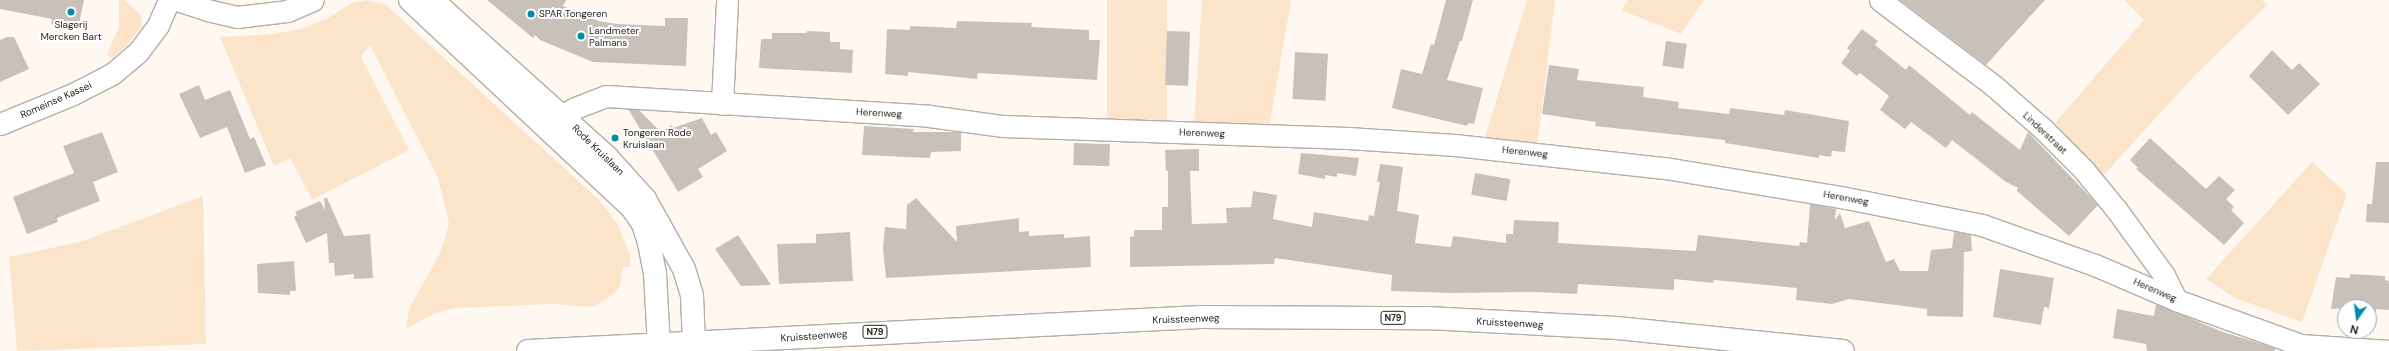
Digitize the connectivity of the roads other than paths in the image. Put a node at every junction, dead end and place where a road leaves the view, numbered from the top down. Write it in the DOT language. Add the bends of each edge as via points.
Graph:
graph roads {
  1 [pos="169,0"];
  2 [pos="177,0"];
  3 [pos="313,0"];
  4 [pos="410,0"];
  5 [pos="432,0"];
  6 [pos="727,0"];
  7 [pos="1880,0"];
  8 [pos="722,104"];
  9 [pos="556,123"];
  10 [pos="0,124"];
  11 [pos="2176,300"];
  12 [pos="694,343"];
  13 [pos="659,345"];
  14 [pos="778,345"];
  15 [pos="2300,348"];
  16 [pos="528,351"];
  17 [pos="1843,351"];
  18 [pos="2389,351"];
  1 -- 10 [label="street, Romeinse Kassei" via="158,25 138,52 112,74 73,94"];
  2 -- 3 [label="street" via="237,17 287,12"];
  4 -- 9 [label="main road, Rode Kruislaan"];
  5 -- 9 [label="main road, Rode Kruislaan"];
  6 -- 8 [label="street"];
  7 -- 11 [label="street, Linderstraat" via="1994,86 2083,169 2164,275"];
  8 -- 9 [label="street, Herenweg" via="606,96 588,101"];
  8 -- 11 [label="street, Herenweg" via="928,116 1003,126 1348,138 1455,145 1666,168 1846,198 1982,225 2095,265"];
  9 -- 12 [label="main road, Rode Kruislaan" via="618,168 652,209 684,269 692,296"];
  9 -- 13 [label="main road, Rode Kruislaan" via="643,224 655,274"];
  11 -- 15 [label="street, Herenweg"];
  12 -- 13 [label="main road, Kruissteenweg / N79"];
  12 -- 14 [label="main road, Kruissteenweg / N79"];
  13 -- 16 [label="main road, Kruissteenweg / N79"];
  14 -- 17 [label="main road, Kruissteenweg / N79" via="1201,318 1427,318 1617,328"];
  15 -- 18 [label="street, Herenweg"];
}
